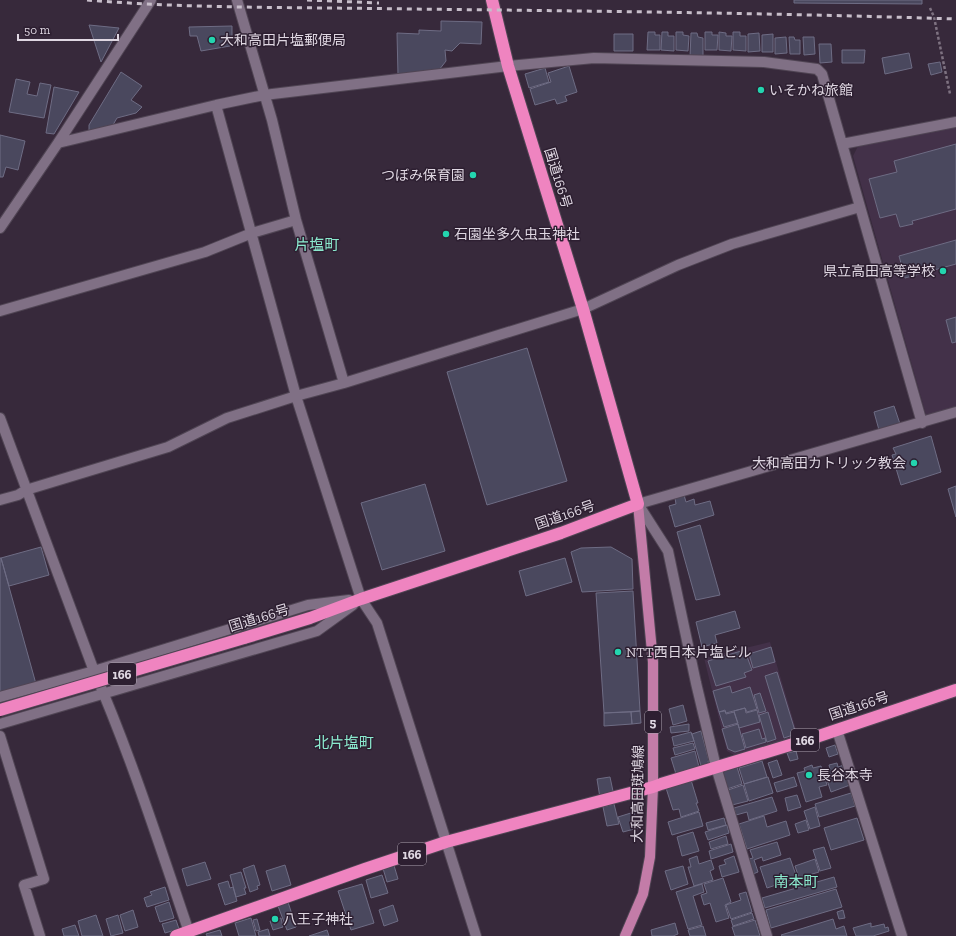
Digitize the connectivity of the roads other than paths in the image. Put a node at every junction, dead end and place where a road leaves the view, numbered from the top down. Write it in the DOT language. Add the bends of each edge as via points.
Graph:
graph roads {
  1 [pos="151,0"];
  2 [pos="237,0"];
  3 [pos="492,0"];
  4 [pos="508,66"];
  5 [pos="264,95"];
  6 [pos="216,105"];
  7 [pos="956,122"];
  8 [pos="58,143"];
  9 [pos="842,144"];
  10 [pos="860,207"];
  11 [pos="296,220"];
  12 [pos="0,228"];
  13 [pos="252,233"];
  14 [pos="583,309"];
  15 [pos="0,311"];
  16 [pos="344,383"];
  17 [pos="296,396"];
  18 [pos="956,412"];
  19 [pos="0,418"];
  20 [pos="922,423"];
  21 [pos="26,490"];
  22 [pos="0,500"];
  23 [pos="638,504"];
  24 [pos="361,599"];
  25 [pos="94,671"];
  26 [pos="956,690"];
  27 [pos="104,694"];
  28 [pos="0,697"];
  29 [pos="0,710"];
  30 [pos="0,724"];
  31 [pos="836,730"];
  32 [pos="0,736"];
  33 [pos="716,767"];
  34 [pos="653,787"];
  35 [pos="446,842"];
  36 [pos="194,932"];
  37 [pos="40,936"];
  38 [pos="176,936"];
  39 [pos="476,936"];
  40 [pos="625,936"];
  41 [pos="766,936"];
  42 [pos="902,936"];
  1 -- 8 [label="street"];
  2 -- 5 [label="street"];
  3 -- 4 [label="highway, 国道166号"];
  4 -- 5 [label="street"];
  4 -- 9 [label="street" via="594,58 764,62 817,69 822,74"];
  4 -- 14 [label="highway, 国道166号"];
  5 -- 6 [label="street"];
  5 -- 11 [label="street"];
  6 -- 8 [label="street"];
  6 -- 13 [label="street"];
  7 -- 9 [label="street"];
  8 -- 12 [label="street"];
  9 -- 10 [label="street"];
  10 -- 14 [label="street" via="732,244 678,265"];
  10 -- 20 [label="street"];
  11 -- 13 [label="street"];
  11 -- 16 [label="street"];
  13 -- 15 [label="street" via="206,252"];
  13 -- 17 [label="street"];
  14 -- 16 [label="street"];
  14 -- 23 [label="highway, 国道166号"];
  16 -- 17 [label="street"];
  17 -- 21 [label="street" via="227,418 168,447"];
  17 -- 24 [label="street"];
  18 -- 20 [label="street"];
  19 -- 21 [label="street"];
  20 -- 23 [label="street"];
  21 -- 22 [label="street"];
  21 -- 25 [label="street"];
  23 -- 24 [label="highway, 国道166号 / 166" via="561,533"];
  23 -- 33 [label="street" via="668,552"];
  23 -- 34 [label="main road, 大和高田斑鳩線 / 5" via="653,662"];
  24 -- 25 [label="street" via="308,605"];
  24 -- 27 [label="street" via="317,631"];
  24 -- 29 [label="highway, 国道166号 / 166, bridge" via="310,618"];
  24 -- 35 [label="street" via="377,623"];
  25 -- 27 [label="street"];
  25 -- 28 [label="street"];
  26 -- 31 [label="highway, 国道166号 / 166"];
  27 -- 30 [label="street"];
  27 -- 36 [label="street"];
  31 -- 33 [label="highway, 国道166号 / 166"];
  31 -- 42 [label="street"];
  32 -- 37 [label="street" via="44,879 24,885"];
  33 -- 34 [label="highway, 国道166号 / 166"];
  33 -- 41 [label="street"];
  34 -- 35 [label="highway, 国道166号 / 166"];
  34 -- 40 [label="main road, 大和高田斑鳩線 / 5" via="650,857 642,894"];
  35 -- 36 [label="highway, 国道166号 / 166"];
  35 -- 39 [label="street"];
  36 -- 38 [label="highway, 国道166号 / 166"];
}
